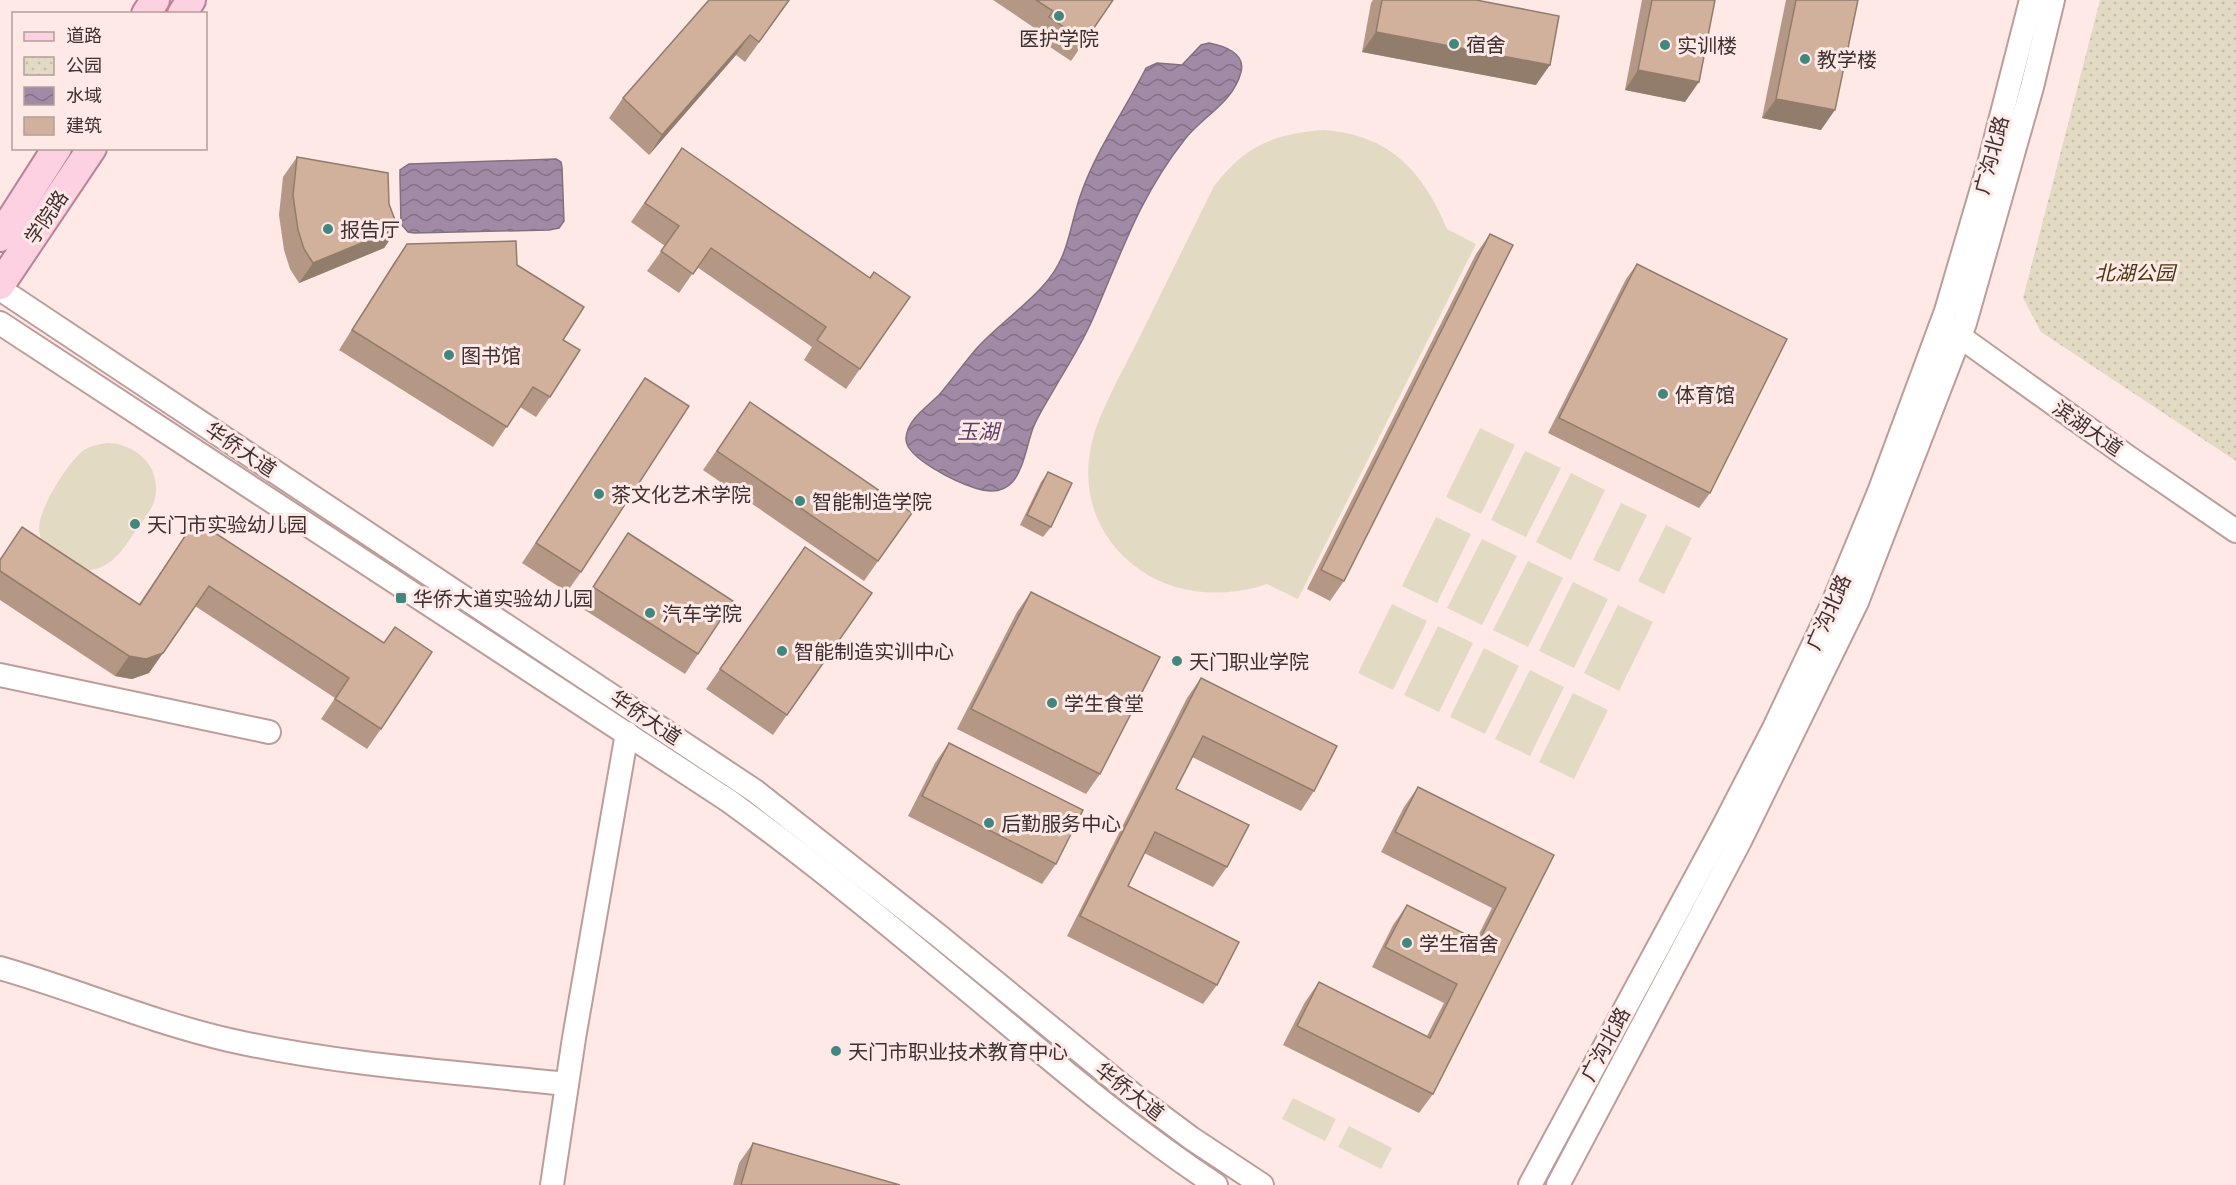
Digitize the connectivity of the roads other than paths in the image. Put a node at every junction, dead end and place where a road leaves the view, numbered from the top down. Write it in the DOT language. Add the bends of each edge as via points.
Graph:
graph roads {
  1 [pos="2031,0"];
  2 [pos="2053,0"];
  3 [pos="56,150"];
  4 [pos="91,150"];
  5 [pos="0,237"];
  6 [pos="0,287"];
  7 [pos="0,323"];
  8 [pos="1953,324"];
  9 [pos="2236,514"];
  10 [pos="2236,531"];
  11 [pos="0,675"];
  12 [pos="269,732"];
  13 [pos="627,733"];
  14 [pos="0,968"];
  15 [pos="567,1084"];
  16 [pos="552,1185"];
  17 [pos="1216,1185"];
  18 [pos="1262,1185"];
  19 [pos="1530,1185"];
  20 [pos="1558,1185"];
  1 -- 8 [label="street, 广沟北路"];
  2 -- 8 [label="street, 广沟北路" via="2032,87"];
  3 -- 5 [label="main road, 学院路"];
  4 -- 6 [label="main road, 学院路"];
  6 -- 18 [label="street, 华侨大道" via="755,791 1136,1098"];
  7 -- 13 [label="street, 华侨大道"];
  8 -- 9 [label="street, 滨湖大道"];
  8 -- 10 [label="street, 滨湖大道" via="2128,457"];
  8 -- 19 [label="street, 广沟北路" via="1784,707"];
  8 -- 20 [label="street, 广沟北路" via="1887,530 1852,612 1740,841"];
  11 -- 12 [label="street"];
  13 -- 15 [label="street"];
  13 -- 17 [label="street, 华侨大道" via="766,828 1096,1098"];
  14 -- 15 [label="street" via="229,1040 316,1057"];
  15 -- 16 [label="street"];
}
